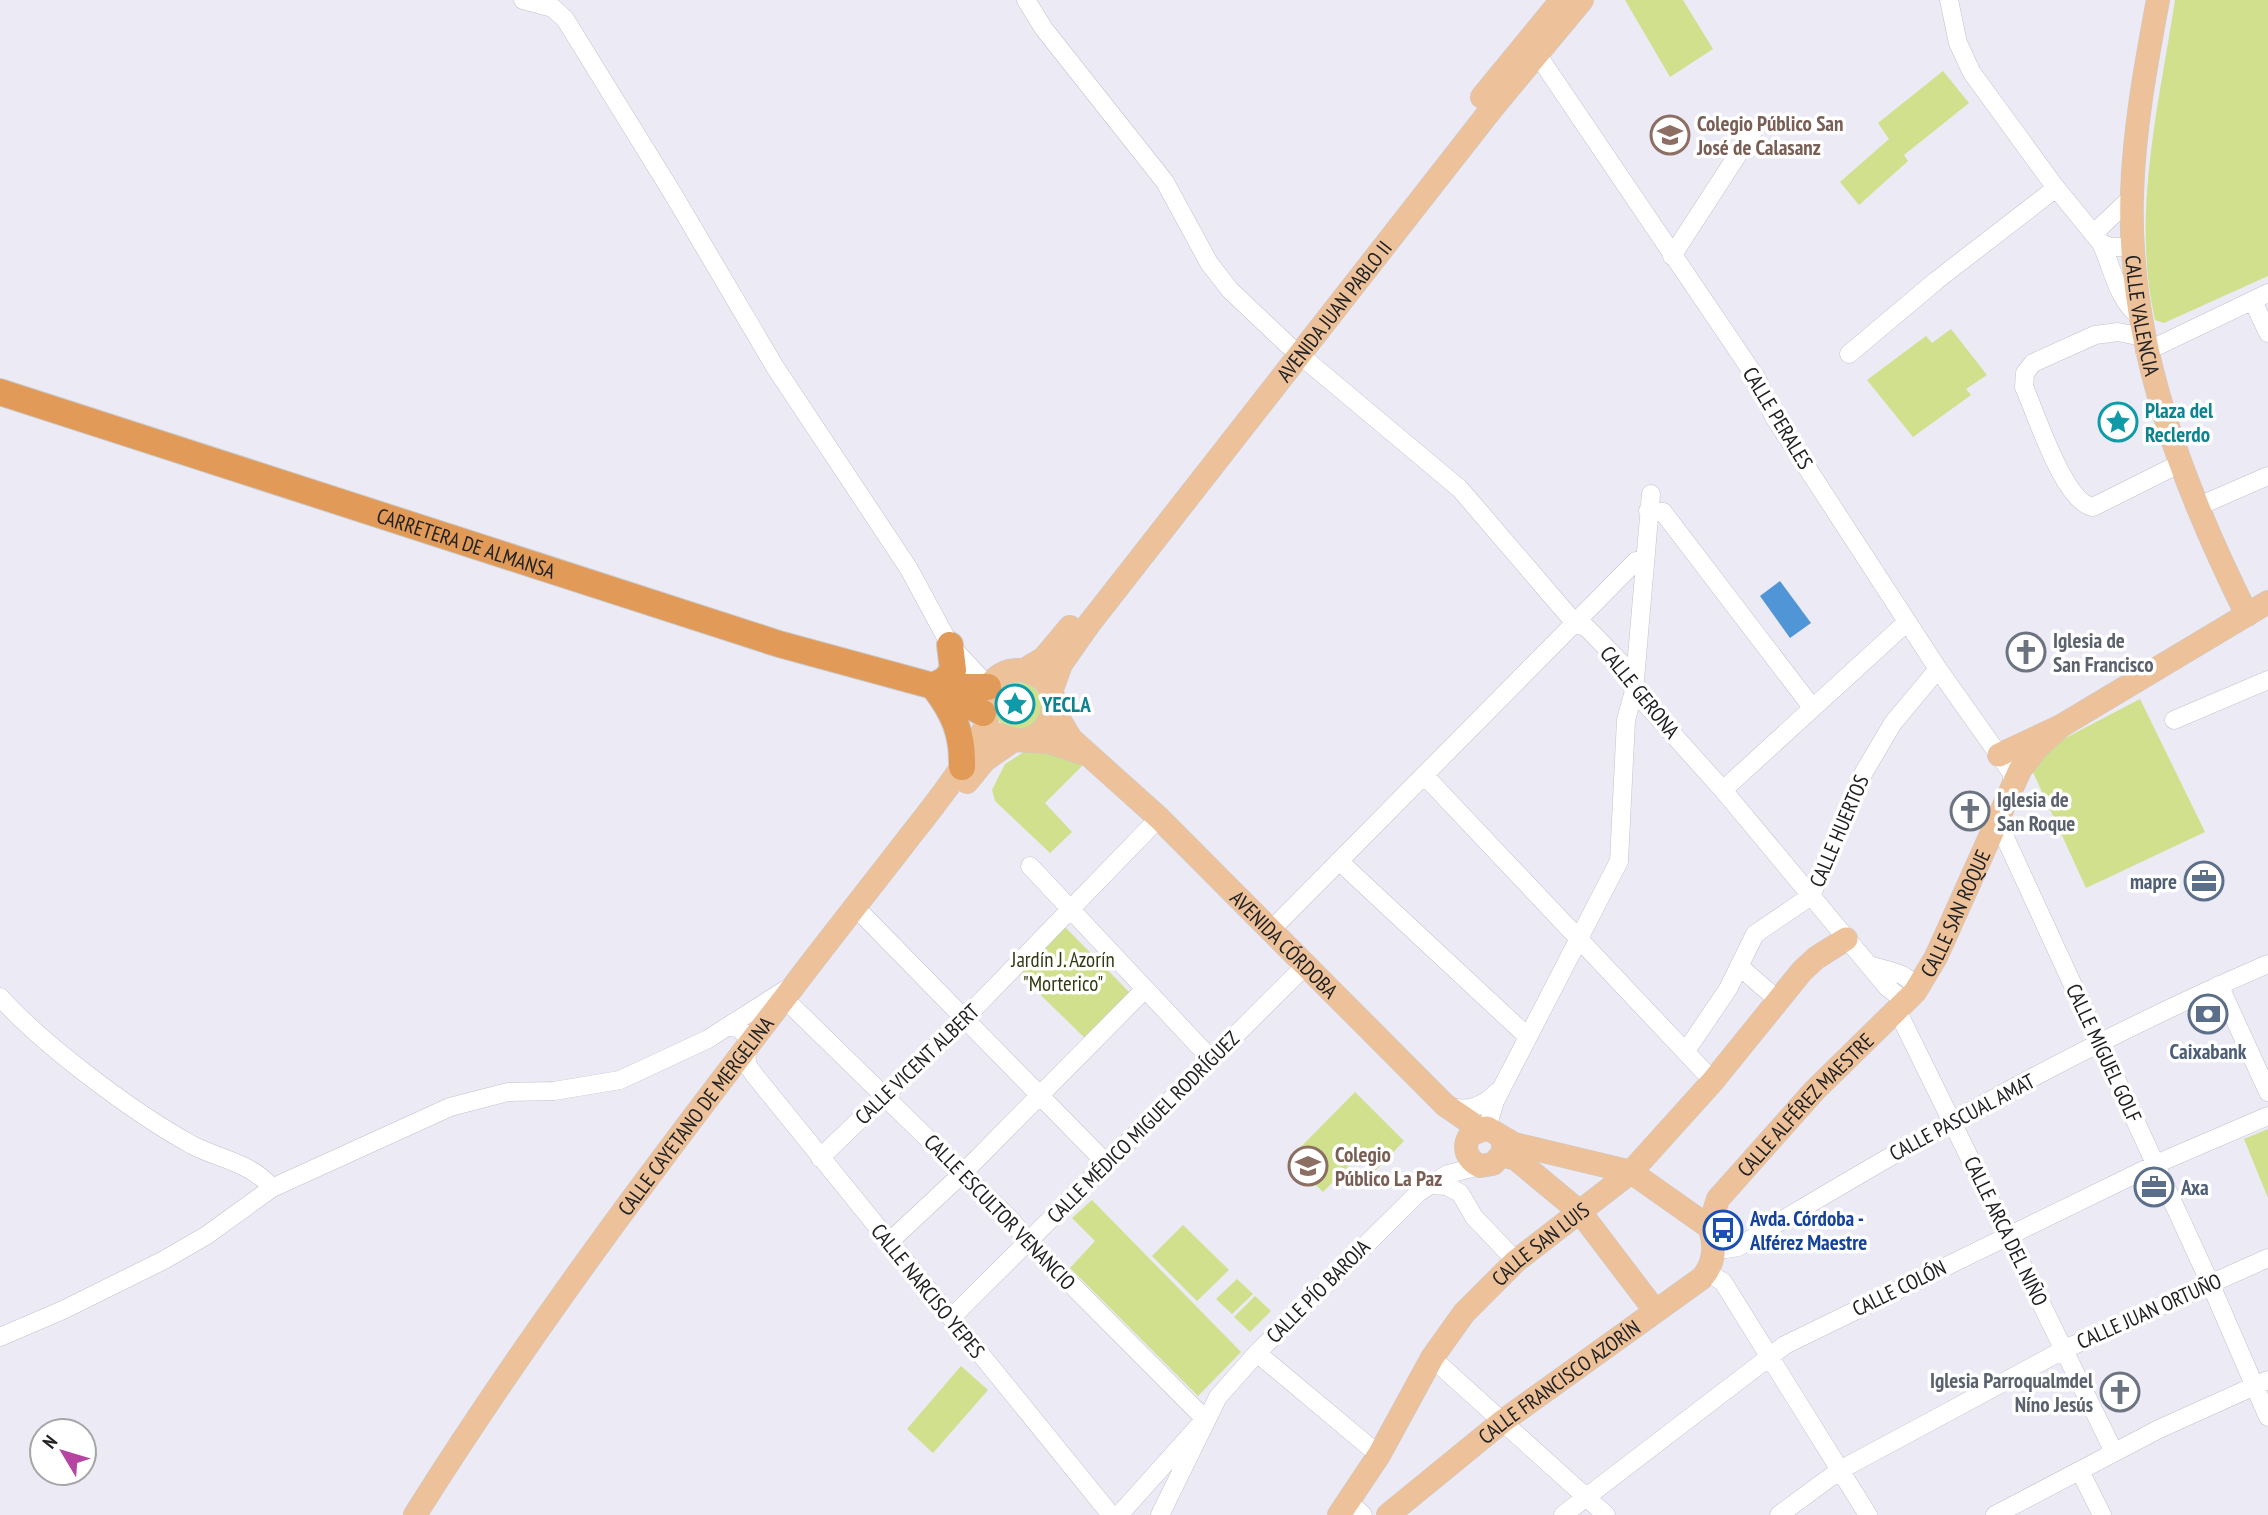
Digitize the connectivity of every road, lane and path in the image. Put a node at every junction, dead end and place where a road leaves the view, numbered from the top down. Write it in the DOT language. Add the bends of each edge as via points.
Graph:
graph roads {
  1 [pos="523,0"];
  2 [pos="1026,0"];
  3 [pos="1562,0"];
  4 [pos="1582,0"];
  5 [pos="1949,0"];
  6 [pos="2158,0"];
  7 [pos="1537,54"];
  8 [pos="1755,128"];
  9 [pos="2056,188"];
  10 [pos="2132,197"];
  11 [pos="2097,238"];
  12 [pos="2134,247"];
  13 [pos="1672,256"];
  14 [pos="2260,297"];
  15 [pos="2268,333"];
  16 [pos="2143,335"];
  17 [pos="1295,350"];
  18 [pos="1849,354"];
  19 [pos="0,392"];
  20 [pos="2181,463"];
  21 [pos="2268,476"];
  22 [pos="2199,506"];
  23 [pos="1645,560"];
  24 [pos="2268,602"];
  25 [pos="2247,615"];
  26 [pos="1083,620"];
  27 [pos="1573,621"];
  28 [pos="1907,622"];
  29 [pos="950,645"];
  30 [pos="1938,669"];
  31 [pos="1024,670"];
  32 [pos="2268,680"];
  33 [pos="992,682"];
  34 [pos="933,686"];
  35 [pos="1634,691"];
  36 [pos="1052,701"];
  37 [pos="1811,706"];
  38 [pos="985,718"];
  39 [pos="2174,720"];
  40 [pos="2061,726"];
  41 [pos="1019,740"];
  42 [pos="1999,755"];
  43 [pos="1088,756"];
  44 [pos="962,767"];
  45 [pos="1424,775"];
  46 [pos="2013,784"];
  47 [pos="1723,790"];
  48 [pos="1159,818"];
  49 [pos="1994,828"];
  50 [pos="1339,861"];
  51 [pos="1030,866"];
  52 [pos="1811,896"];
  53 [pos="1070,909"];
  54 [pos="864,916"];
  55 [pos="1270,931"];
  56 [pos="1578,938"];
  57 [pos="1846,939"];
  58 [pos="2268,964"];
  59 [pos="1305,966"];
  60 [pos="1739,966"];
  61 [pos="2219,985"];
  62 [pos="1145,989"];
  63 [pos="794,996"];
  64 [pos="0,997"];
  65 [pos="1907,1000"];
  66 [pos="1780,1002"];
  67 [pos="965,1018"];
  68 [pos="730,1027"];
  69 [pos="1528,1037"];
  70 [pos="2099,1045"];
  71 [pos="1686,1051"];
  72 [pos="748,1055"];
  73 [pos="1211,1059"];
  74 [pos="1505,1080"];
  75 [pos="1713,1082"];
  76 [pos="2268,1092"];
  77 [pos="885,1096"];
  78 [pos="1041,1096"];
  79 [pos="1449,1109"];
  80 [pos="2268,1116"];
  81 [pos="1951,1121"];
  82 [pos="1483,1148"];
  83 [pos="820,1158"];
  84 [pos="1106,1163"];
  85 [pos="2156,1164"];
  86 [pos="1631,1172"];
  87 [pos="963,1173"];
  88 [pos="1430,1185"];
  89 [pos="272,1188"];
  90 [pos="1466,1199"];
  91 [pos="1580,1212"];
  92 [pos="1712,1233"];
  93 [pos="2006,1235"];
  94 [pos="1028,1241"];
  95 [pos="888,1243"];
  96 [pos="1738,1247"];
  97 [pos="2268,1258"];
  98 [pos="1517,1261"];
  99 [pos="1715,1277"];
  100 [pos="2210,1283"];
  101 [pos="1660,1308"];
  102 [pos="951,1318"];
  103 [pos="0,1337"];
  104 [pos="2064,1349"];
  105 [pos="1256,1353"];
  106 [pos="1771,1354"];
  107 [pos="1432,1359"];
  108 [pos="2261,1383"];
  109 [pos="2268,1417"];
  110 [pos="1205,1419"];
  111 [pos="1503,1421"];
  112 [pos="2114,1452"];
  113 [pos="1379,1455"];
  114 [pos="1840,1470"];
  115 [pos="2080,1471"];
  116 [pos="1584,1496"];
  117 [pos="1350,1511"];
  118 [pos="415,1515"];
  119 [pos="429,1515"];
  120 [pos="1111,1515"];
  121 [pos="1119,1515"];
  122 [pos="1160,1515"];
  123 [pos="1388,1515"];
  124 [pos="1563,1515"];
  125 [pos="1606,1515"];
  126 [pos="1779,1515"];
  127 [pos="1868,1515"];
  128 [pos="1995,1515"];
  129 [pos="2102,1515"];
  1 -- 29 [label="street" via="553,8 565,19 775,367 909,569"];
  2 -- 17 [label="street, CALLE GERONA" via="1165,182 1209,263 1230,290"];
  3 -- 17 [label="main road, AVENIDA JUAN PABLO II" via="1500,74"];
  4 -- 7 [label="main road, AVENIDA JUAN PABLO II"];
  5 -- 9 [label="street" via="1958,43 1972,73"];
  6 -- 10 [label="main road, CALLE VALENCIA" via="2139,108"];
  7 -- 13 [label="street, CALLE PERALES"];
  7 -- 17 [label="main road, AVENIDA JUAN PABLO II"];
  8 -- 13 [label="street"];
  9 -- 11 [label="street"];
  9 -- 18 [label="street"];
  10 -- 11 [label="street"];
  10 -- 12 [label="main road, CALLE VALENCIA"];
  11 -- 12 [label="street" via="2110,247"];
  11 -- 16 [label="street"];
  12 -- 16 [label="main road, CALLE VALENCIA"];
  13 -- 28 [label="street, CALLE PERALES" via="1757,379 1774,417"];
  14 -- 15 [label="street"];
  14 -- 16 [label="street"];
  16 -- 20 [label="main road, CALLE VALENCIA"];
  16 -- 20 [label="street" via="2095,335 2033,363 2025,373 2024,387 2061,472 2083,505 2093,507"];
  17 -- 26 [label="main road, AVENIDA JUAN PABLO II"];
  17 -- 27 [label="street, CALLE GERONA" via="1460,489"];
  19 -- 34 [label="highway, CARRETERA DE ALMANSA" via="779,644"];
  20 -- 22 [label="main road, CALLE VALENCIA"];
  21 -- 22 [label="street"];
  22 -- 25 [label="main road, CALLE VALENCIA"];
  23 -- 27 [label="street" via="1636,561"];
  23 -- 35 [label="street"];
  23 -- 37 [label="street" via="1649,503 1662,512"];
  24 -- 25 [label="main road"];
  25 -- 40 [label="main road"];
  26 -- 31 [label="main road"];
  26 -- 36 [label="main road" via="1061,664"];
  27 -- 35 [label="street, CALLE GERONA" via="1587,628 1625,667"];
  27 -- 45 [label="street"];
  28 -- 30 [label="street, CALLE PERALES"];
  28 -- 37 [label="street"];
  29 -- 33 [label="street"];
  29 -- 34 [label="highway" via="953,670"];
  30 -- 42 [label="street, CALLE PERALES"];
  30 -- 52 [label="street, CALLE HUERTOS" via="1893,723 1864,772"];
  31 -- 33 [label="main road"];
  31 -- 36 [label="main road" via="1041,677"];
  32 -- 39 [label="street"];
  33 -- 34 [label="highway"];
  33 -- 38 [label="main road"];
  34 -- 38 [label="highway"];
  34 -- 44 [label="highway" via="958,724"];
  35 -- 47 [label="street, CALLE GERONA"];
  35 -- 56 [label="street" via="1626,720 1619,861"];
  36 -- 41 [label="main road" via="1045,728"];
  36 -- 43 [label="main road, AVENIDA CÓRDOBA" via="1063,730"];
  37 -- 47 [label="street"];
  38 -- 41 [label="main road" via="1003,737"];
  38 -- 44 [label="main road, CALLE CAYETANO DE MERGELINA"];
  40 -- 42 [label="main road"];
  40 -- 46 [label="main road, CALLE SAN ROQUE" via="2026,760"];
  41 -- 43 [label="main road" via="1049,742"];
  41 -- 54 [label="main road, CALLE CAYETANO DE MERGELINA" via="985,760"];
  42 -- 46 [label="street, CALLE PERALES"];
  43 -- 48 [label="main road, AVENIDA CÓRDOBA"];
  44 -- 63 [label="main road, CALLE CAYETANO DE MERGELINA"];
  45 -- 50 [label="street"];
  45 -- 56 [label="street"];
  46 -- 49 [label="main road, CALLE SAN ROQUE"];
  47 -- 52 [label="street, CALLE GERONA"];
  48 -- 53 [label="street, CALLE VICENT ALBERT"];
  48 -- 55 [label="main road, AVENIDA CÓRDOBA"];
  49 -- 65 [label="main road, CALLE SAN ROQUE" via="1936,957"];
  49 -- 70 [label="street, CALLE MIGUEL GOLF" via="2002,831"];
  50 -- 55 [label="street"];
  50 -- 69 [label="street"];
  51 -- 53 [label="street"];
  52 -- 57 [label="street, CALLE GERONA"];
  52 -- 60 [label="street, CALLE HUERTOS" via="1760,928"];
  53 -- 62 [label="street"];
  53 -- 67 [label="street, CALLE VICENT ALBERT"];
  54 -- 63 [label="main road, CALLE CAYETANO DE MERGELINA"];
  54 -- 67 [label="street"];
  55 -- 59 [label="main road, AVENIDA CÓRDOBA"];
  56 -- 69 [label="street"];
  56 -- 71 [label="street"];
  57 -- 65 [label="street, CALLE GERONA" via="1887,987"];
  57 -- 66 [label="main road, CALLE SAN LUIS" via="1808,964"];
  58 -- 61 [label="street, CALLE PASCUAL AMAT"];
  59 -- 73 [label="street, CALLE MÉDICO MIGUEL RODRÍGUEZ"];
  59 -- 79 [label="main road, AVENIDA CÓRDOBA"];
  60 -- 66 [label="street"];
  60 -- 71 [label="street, CALLE HUERTOS"];
  61 -- 70 [label="street, CALLE PASCUAL AMAT"];
  61 -- 76 [label="street"];
  62 -- 73 [label="street"];
  62 -- 78 [label="street"];
  63 -- 68 [label="street"];
  63 -- 72 [label="main road, CALLE CAYETANO DE MERGELINA"];
  63 -- 77 [label="street, CALLE ESCULTOR VENANCIO"];
  64 -- 89 [label="street" via="115,1093 192,1145 254,1171"];
  65 -- 81 [label="street, CALLE ARCA DEL NIÑO"];
  65 -- 92 [label="main road, CALLE ALFÉREZ MAESTRE" via="1805,1101 1718,1199"];
  66 -- 75 [label="main road, CALLE SAN LUIS"];
  67 -- 77 [label="street, CALLE VICENT ALBERT"];
  67 -- 78 [label="street"];
  68 -- 72 [label="street, CALLE NARCISO YEPES" via="743,1031"];
  68 -- 89 [label="street" via="620,1080 554,1091 508,1092 450,1107"];
  69 -- 74 [label="street"];
  70 -- 81 [label="street, CALLE PASCUAL AMAT"];
  70 -- 85 [label="street, CALLE MIGUEL GOLF"];
  71 -- 75 [label="street"];
  72 -- 83 [label="street, CALLE NARCISO YEPES"];
  72 -- 118 [label="main road, CALLE CAYETANO DE MERGELINA" via="480,1416"];
  72 -- 119 [label="main road, CALLE CAYETANO DE MERGELINA"];
  73 -- 84 [label="street, CALLE MÉDICO MIGUEL RODRÍGUEZ"];
  74 -- 79 [label="street" via="1491,1099 1479,1106"];
  74 -- 82 [label="street" via="1488,1117"];
  75 -- 86 [label="main road, CALLE SAN LUIS"];
  77 -- 83 [label="street, CALLE VICENT ALBERT"];
  77 -- 87 [label="street, CALLE ESCULTOR VENANCIO"];
  78 -- 84 [label="street"];
  78 -- 87 [label="street"];
  79 -- 82 [label="main road, AVENIDA CÓRDOBA"];
  80 -- 85 [label="street, CALLE COLÓN"];
  81 -- 93 [label="street, CALLE ARCA DEL NIÑO"];
  81 -- 96 [label="street, CALLE PASCUAL AMAT"];
  82 -- 86 [label="main road"];
  82 -- 88 [label="street, CALLE PÍO BAROJA"];
  82 -- 90 [label="street"];
  82 -- 91 [label="main road" via="1516,1159"];
  83 -- 95 [label="street, CALLE NARCISO YEPES"];
  84 -- 94 [label="street, CALLE MÉDICO MIGUEL RODRÍGUEZ"];
  85 -- 93 [label="street, CALLE COLÓN"];
  85 -- 100 [label="street, CALLE MIGUEL GOLF"];
  86 -- 91 [label="main road, CALLE SAN LUIS"];
  86 -- 92 [label="main road"];
  87 -- 94 [label="street, CALLE ESCULTOR VENANCIO"];
  87 -- 95 [label="street"];
  88 -- 90 [label="street" via="1447,1185"];
  88 -- 105 [label="street, CALLE PÍO BAROJA" via="1396,1212"];
  89 -- 103 [label="street" via="164,1260"];
  90 -- 98 [label="street" via="1474,1217"];
  91 -- 98 [label="main road, CALLE SAN LUIS"];
  91 -- 101 [label="main road" via="1650,1304"];
  92 -- 96 [label="street" via="1726,1250"];
  92 -- 99 [label="main road"];
  93 -- 104 [label="street, CALLE ARCA DEL NIÑO"];
  93 -- 106 [label="street, CALLE COLÓN"];
  94 -- 102 [label="street, CALLE MÉDICO MIGUEL RODRÍGUEZ"];
  94 -- 110 [label="street, CALLE ESCULTOR VENANCIO"];
  95 -- 102 [label="street, CALLE NARCISO YEPES"];
  96 -- 99 [label="street"];
  97 -- 100 [label="street, CALLE JUAN ORTUÑO"];
  98 -- 107 [label="main road, CALLE SAN LUIS" via="1464,1313"];
  99 -- 101 [label="main road, CALLE FRANCISCO AZORÍN"];
  99 -- 106 [label="street"];
  100 -- 104 [label="street, CALLE JUAN ORTUÑO"];
  100 -- 108 [label="street, CALLE MIGUEL GOLF"];
  101 -- 111 [label="main road, CALLE FRANCISCO AZORÍN"];
  102 -- 120 [label="street, CALLE NARCISO YEPES"];
  104 -- 112 [label="street, CALLE ARCA DEL NIÑO"];
  104 -- 114 [label="street, CALLE JUAN ORTUÑO"];
  105 -- 110 [label="street, CALLE PÍO BAROJA" via="1217,1397"];
  105 -- 113 [label="street"];
  106 -- 114 [label="street"];
  106 -- 116 [label="street, CALLE COLÓN"];
  107 -- 111 [label="street"];
  107 -- 113 [label="main road, CALLE SAN LUIS"];
  108 -- 109 [label="street, CALLE MIGUEL GOLF"];
  108 -- 112 [label="street"];
  110 -- 121 [label="street"];
  110 -- 122 [label="street, CALLE PÍO BAROJA"];
  111 -- 116 [label="street"];
  111 -- 123 [label="main road, CALLE FRANCISCO AZORÍN"];
  112 -- 115 [label="street"];
  113 -- 117 [label="main road, CALLE SAN LUIS"];
  114 -- 126 [label="street, CALLE JUAN ORTUÑO"];
  114 -- 127 [label="street"];
  115 -- 128 [label="street"];
  115 -- 129 [label="street"];
  116 -- 124 [label="street, CALLE COLÓN"];
  116 -- 125 [label="street"];
}
